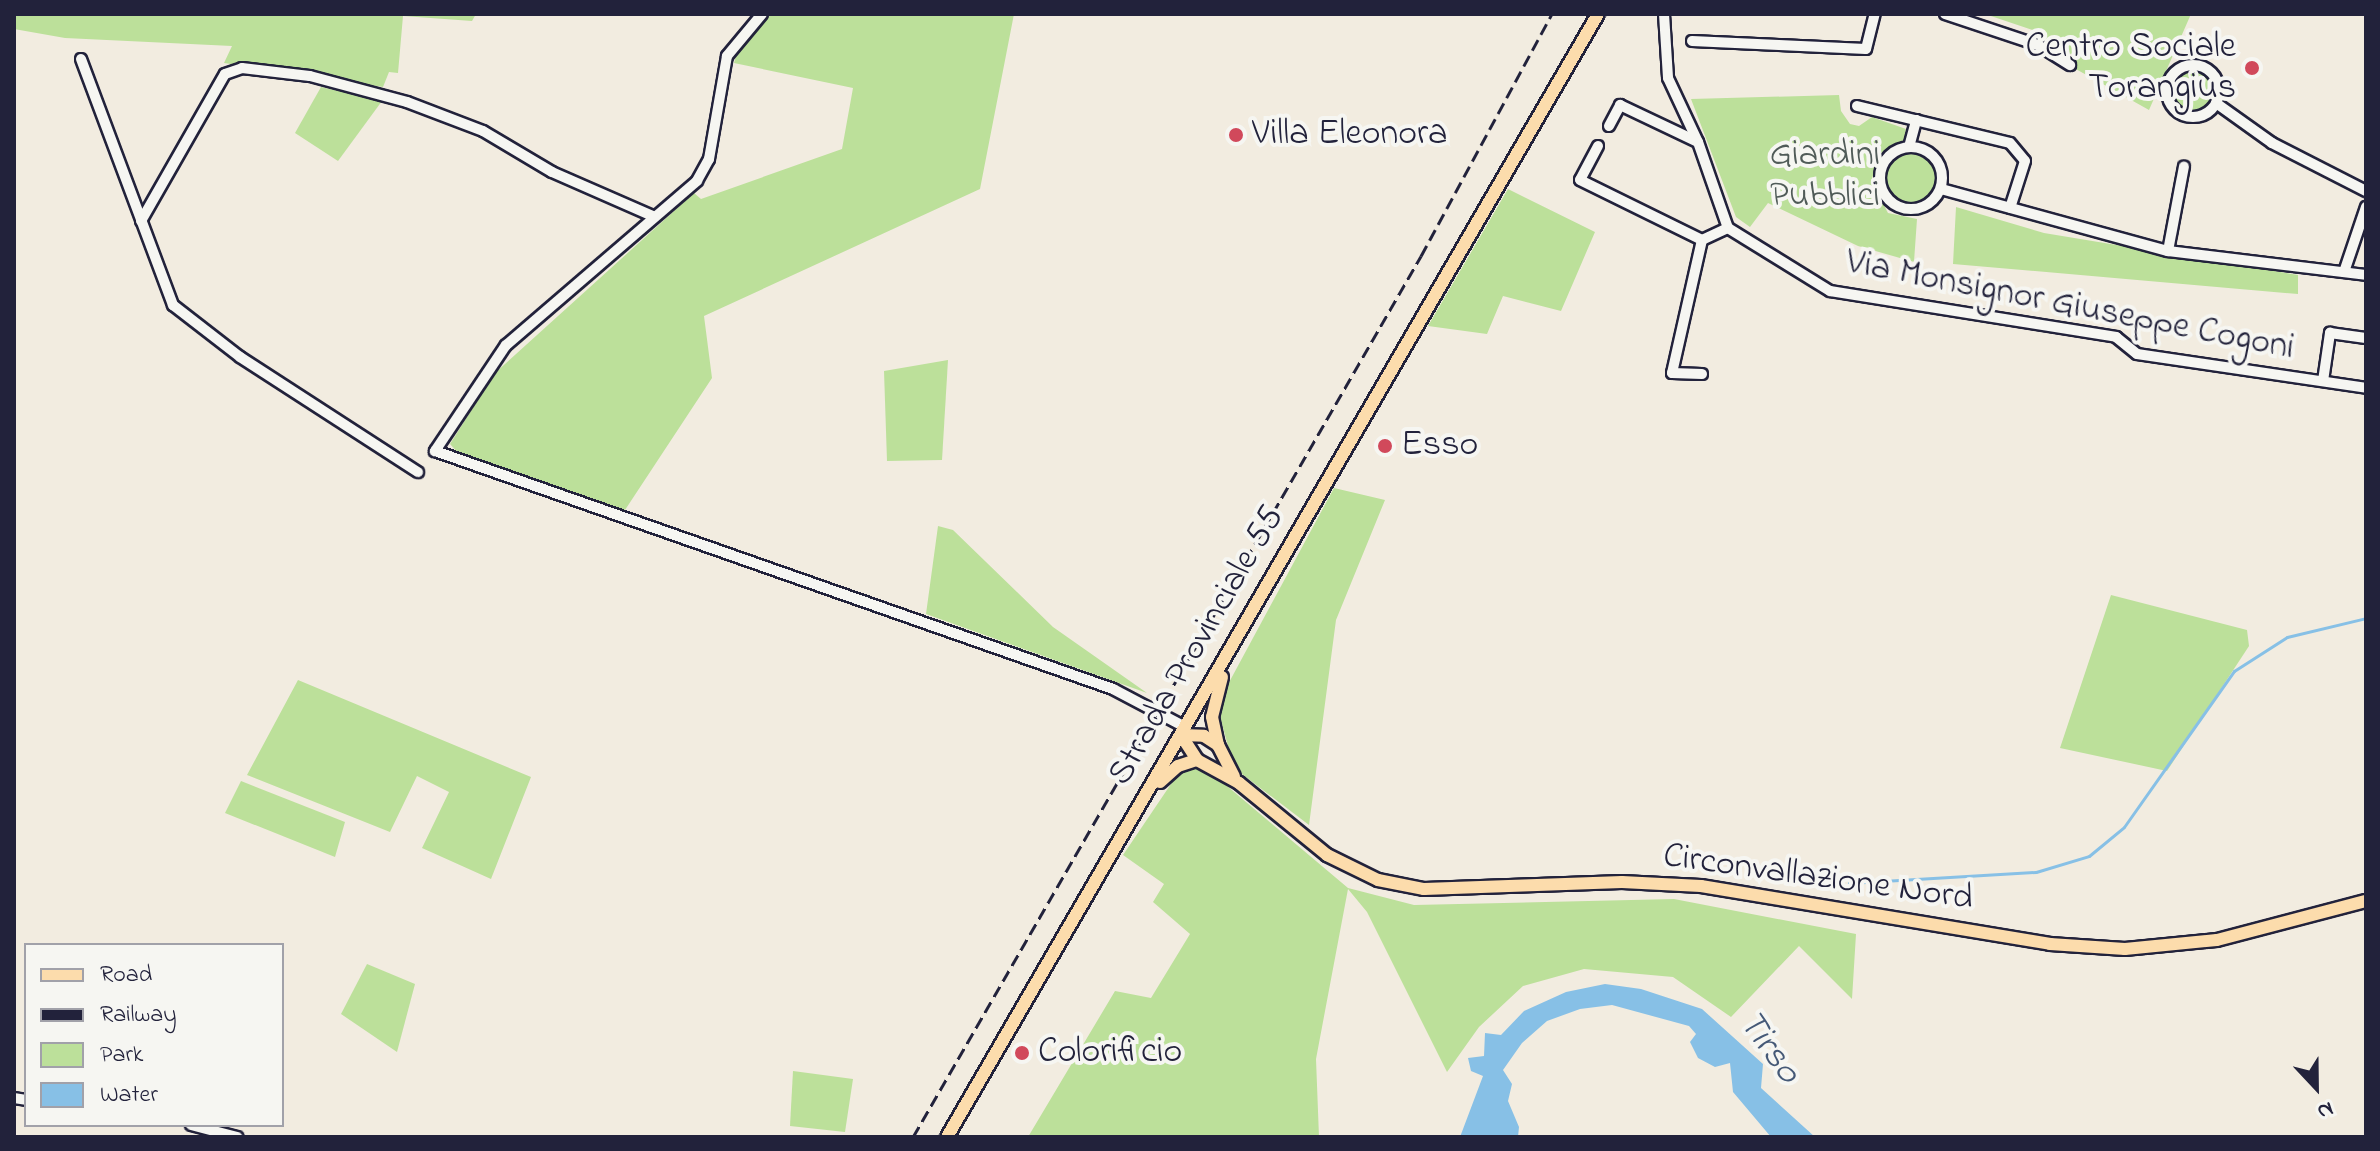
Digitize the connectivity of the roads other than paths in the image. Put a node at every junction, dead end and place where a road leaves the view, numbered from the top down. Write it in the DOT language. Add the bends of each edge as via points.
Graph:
graph roads {
  1 [pos="762,14"];
  2 [pos="1598,14"];
  3 [pos="1664,14"];
  4 [pos="1875,14"];
  5 [pos="1945,14"];
  6 [pos="1692,41"];
  7 [pos="81,59"];
  8 [pos="2070,65"];
  9 [pos="2216,103"];
  10 [pos="1857,106"];
  11 [pos="1916,120"];
  12 [pos="1609,126"];
  13 [pos="1698,142"];
  14 [pos="1598,146"];
  15 [pos="1909,147"];
  16 [pos="2184,166"];
  17 [pos="1941,189"];
  18 [pos="2366,191"];
  19 [pos="2366,207"];
  20 [pos="2010,208"];
  21 [pos="655,217"];
  22 [pos="141,221"];
  23 [pos="1728,228"];
  24 [pos="1702,240"];
  25 [pos="2168,251"];
  26 [pos="2344,272"];
  27 [pos="2366,275"];
  28 [pos="2366,338"];
  29 [pos="1702,374"];
  30 [pos="2323,381"];
  31 [pos="2366,388"];
  32 [pos="418,472"];
  33 [pos="1237,637"];
  34 [pos="1183,731"];
  35 [pos="1218,745"];
  36 [pos="1197,760"];
  37 [pos="1239,783"];
  38 [pos="1142,803"];
  39 [pos="2366,901"];
  40 [pos="199,1127"];
  41 [pos="237,1137"];
  42 [pos="947,1137"];
  1 -- 21 [label="street" via="727,56 709,159 697,181"];
  2 -- 33 [label="main road, Strada Provinciale 55"];
  3 -- 13 [label="street" via="1668,78"];
  4 -- 6 [label="street" via="1866,49"];
  5 -- 8 [label="street" via="2038,45"];
  7 -- 22 [label="street"];
  9 -- 9 [label="street" via="2218,86 2209,71 2192,65 2171,78 2169,102 2180,114 2204,115"];
  9 -- 18 [label="street" via="2272,143"];
  10 -- 11 [label="street"];
  11 -- 15 [label="street"];
  11 -- 20 [label="street" via="2016,147 2025,161"];
  12 -- 13 [label="street" via="1620,105"];
  13 -- 23 [label="street"];
  14 -- 24 [label="street" via="1580,180"];
  15 -- 17 [label="street" via="1934,157"];
  15 -- 17 [label="street" via="1889,156 1882,166 1879,178 1888,201 1922,208"];
  16 -- 25 [label="street"];
  17 -- 20 [label="street"];
  19 -- 26 [label="street"];
  20 -- 25 [label="street"];
  21 -- 22 [label="street" via="552,172 483,131 407,102 310,76 242,68 225,74"];
  21 -- 34 [label="street" via="506,345 435,451 1113,689"];
  22 -- 32 [label="street" via="173,305 240,357"];
  23 -- 24 [label="street"];
  23 -- 30 [label="street, Via Monsignor Giuseppe Cogoni" via="1830,291 2116,337 2137,354"];
  24 -- 29 [label="street" via="1672,373"];
  25 -- 26 [label="street"];
  26 -- 27 [label="street"];
  28 -- 30 [label="street" via="2330,333"];
  30 -- 31 [label="street, Via Monsignor Giuseppe Cogoni"];
  33 -- 34 [label="main road, Strada Provinciale 55"];
  33 -- 35 [label="main road" via="1213,705"];
  34 -- 35 [label="main road"];
  34 -- 36 [label="main road, Circonvallazione Nord"];
  34 -- 38 [label="main road, Strada Provinciale 55"];
  35 -- 37 [label="main road, Circonvallazione Nord"];
  36 -- 37 [label="main road, Circonvallazione Nord"];
  36 -- 38 [label="main road" via="1171,770"];
  37 -- 39 [label="main road, Circonvallazione Nord" via="1327,855 1378,880 1402,885 1463,891 1622,882 1701,886 2087,953 2184,946 2298,922"];
  38 -- 42 [label="main road, Strada Provinciale 55"];
  40 -- 41 [label="street"];
}
